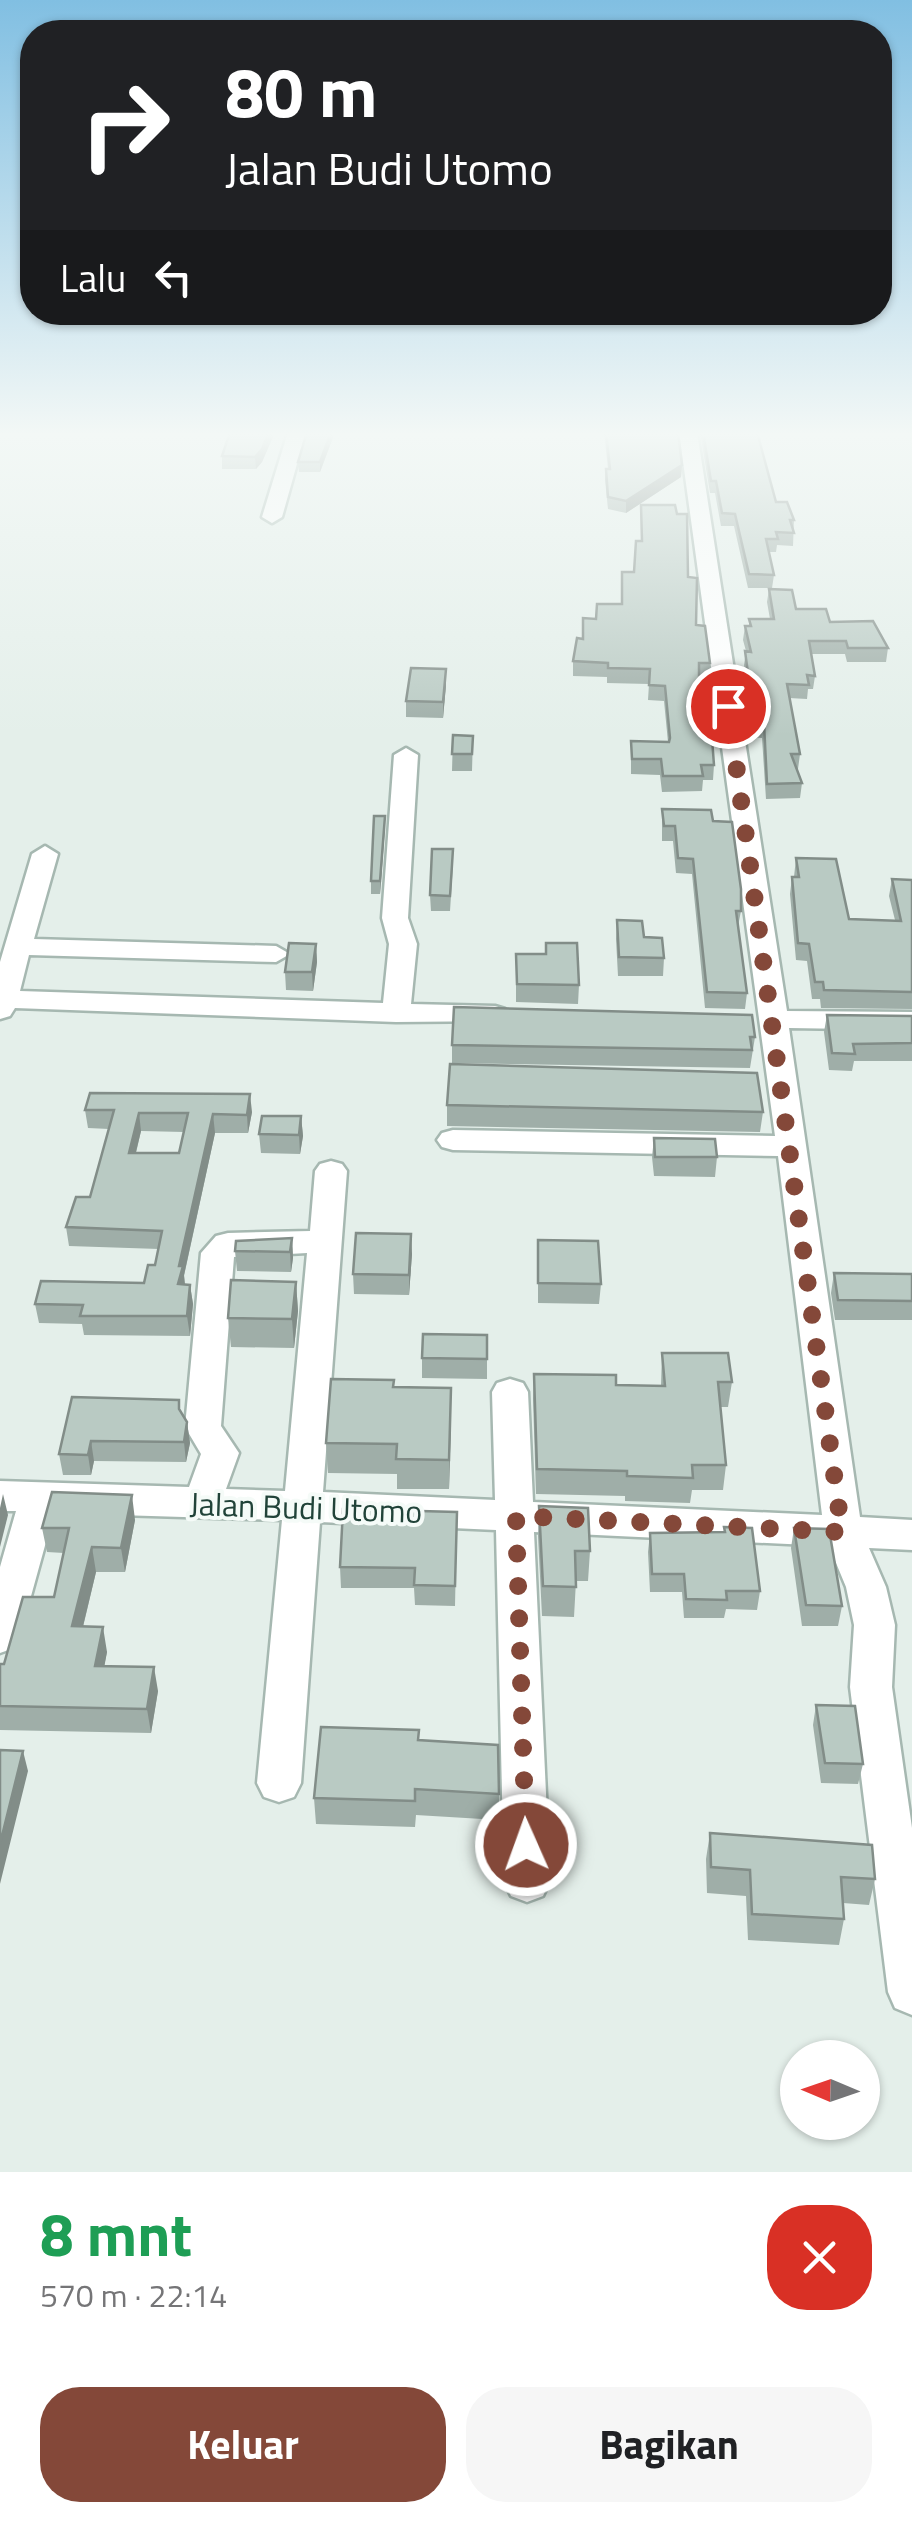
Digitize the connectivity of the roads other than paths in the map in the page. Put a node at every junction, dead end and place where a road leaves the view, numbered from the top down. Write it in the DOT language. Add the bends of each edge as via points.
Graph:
graph roads {
  1 [pos="701,533"];
  2 [pos="406,755"];
  3 [pos="45,854"];
  4 [pos="19,947"];
  5 [pos="276,954"];
  6 [pos="2,1004"];
  7 [pos="396,1013"];
  8 [pos="515,1016"];
  9 [pos="912,1020"];
  10 [pos="766,1021"];
  11 [pos="453,1140"];
  12 [pos="792,1146"];
  13 [pos="331,1170"];
  14 [pos="326,1242"];
  15 [pos="510,1392"];
  16 [pos="0,1496"];
  17 [pos="40,1498"];
  18 [pos="202,1503"];
  19 [pos="303,1506"];
  20 [pos="516,1516"];
  21 [pos="841,1531"];
  22 [pos="912,1535"];
  23 [pos="0,1636"];
  24 [pos="279,1784"];
  25 [pos="527,1881"];
  26 [pos="912,1992"];
  1 -- 10 [label="street"];
  2 -- 7 [label="street"];
  3 -- 4 [label="street"];
  4 -- 5 [label="street"];
  4 -- 6 [label="street"];
  6 -- 7 [label="street"];
  7 -- 8 [label="street"];
  9 -- 10 [label="street"];
  10 -- 12 [label="street" via="772,1081"];
  11 -- 12 [label="street"];
  12 -- 21 [label="street"];
  13 -- 14 [label="street"];
  14 -- 18 [label="street" via="237,1243 218,1253 202,1427 220,1453"];
  14 -- 19 [label="street"];
  15 -- 20 [label="street"];
  16 -- 17 [label="street, Jalan Budi Utomo"];
  17 -- 18 [label="street, Jalan Budi Utomo"];
  17 -- 23 [label="street"];
  18 -- 19 [label="street, Jalan Budi Utomo"];
  19 -- 20 [label="street, Jalan Budi Utomo"];
  19 -- 24 [label="street"];
  20 -- 21 [label="street, Jalan Budi Utomo"];
  20 -- 25 [label="street"];
  21 -- 22 [label="street, Jalan Budi Utomo"];
  21 -- 26 [label="street" via="875,1608 878,1652 870,1687"];
}
